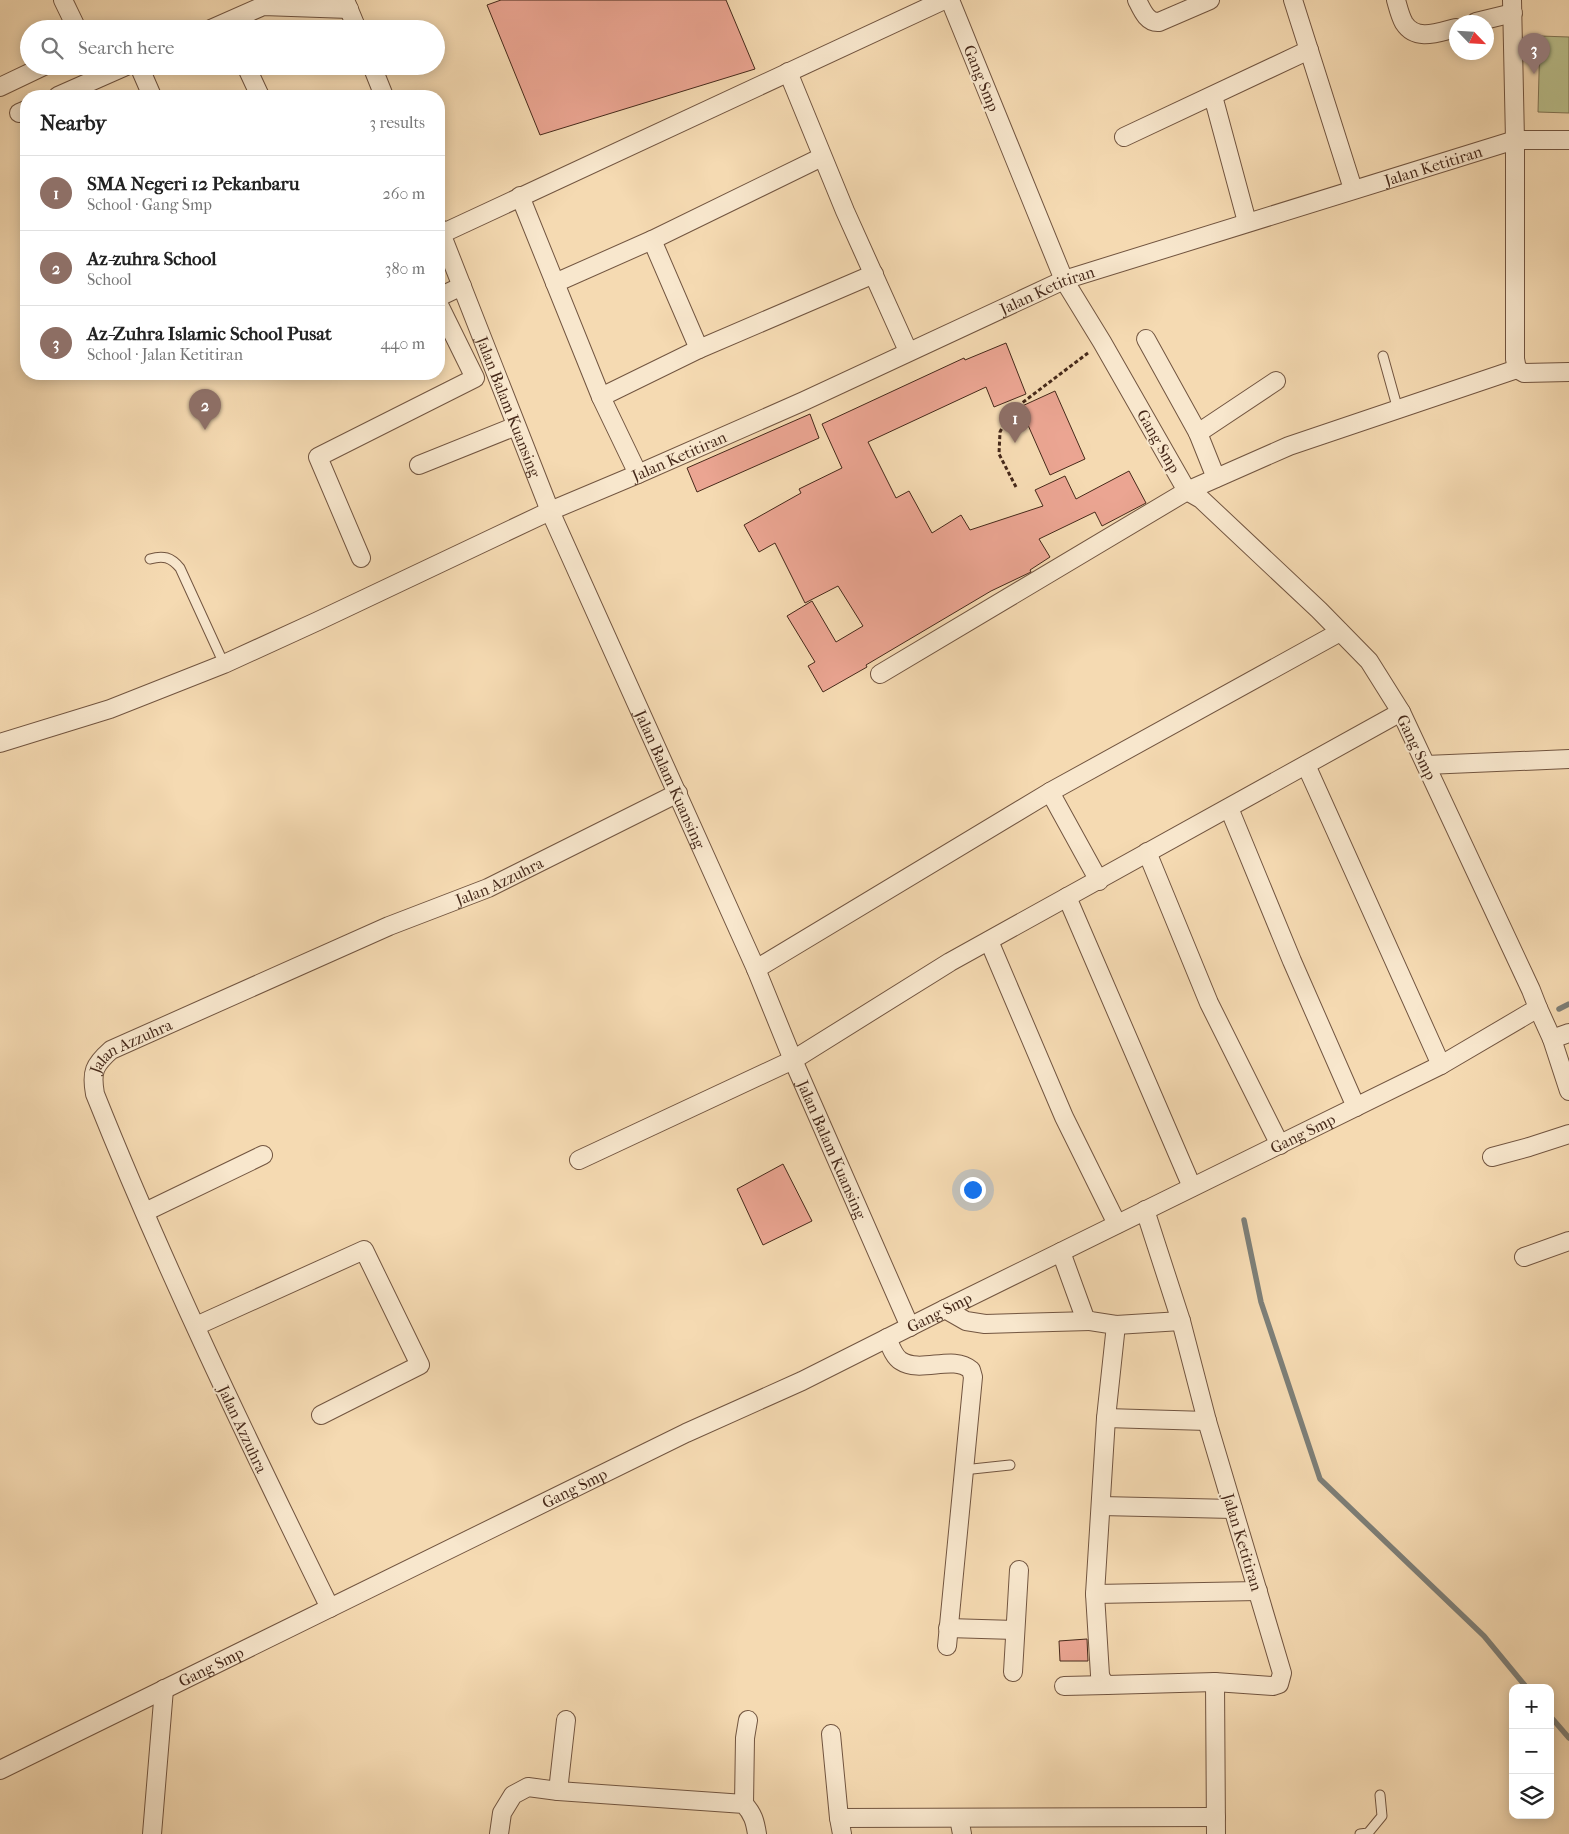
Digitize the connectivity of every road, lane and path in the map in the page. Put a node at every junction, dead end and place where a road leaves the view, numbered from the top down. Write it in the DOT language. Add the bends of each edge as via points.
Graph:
graph roads {
  1 [pos="63,0"];
  2 [pos="944,0"];
  3 [pos="950,0"];
  4 [pos="1137,0"];
  5 [pos="1210,0"];
  6 [pos="1293,0"];
  7 [pos="1396,0"];
  8 [pos="347,5"];
  9 [pos="1512,6"];
  10 [pos="1492,15"];
  11 [pos="73,20"];
  12 [pos="234,20"];
  13 [pos="353,20"];
  14 [pos="1449,30"];
  15 [pos="1309,50"];
  16 [pos="788,72"];
  17 [pos="25,75"];
  18 [pos="106,75"];
  19 [pos="143,75"];
  20 [pos="250,75"];
  21 [pos="376,75"];
  22 [pos="0,87"];
  23 [pos="72,90"];
  24 [pos="149,90"];
  25 [pos="257,90"];
  26 [pos="382,90"];
  27 [pos="1214,96"];
  28 [pos="1124,137"];
  29 [pos="1515,140"];
  30 [pos="1569,140"];
  31 [pos="822,157"];
  32 [pos="1353,189"];
  33 [pos="520,196"];
  34 [pos="1247,222"];
  35 [pos="445,230"];
  36 [pos="652,240"];
  37 [pos="445,244"];
  38 [pos="874,274"];
  39 [pos="1064,280"];
  40 [pos="555,283"];
  41 [pos="462,286"];
  42 [pos="445,294"];
  43 [pos="445,317"];
  44 [pos="1146,339"];
  45 [pos="1102,342"];
  46 [pos="699,349"];
  47 [pos="908,351"];
  48 [pos="1383,356"];
  49 [pos="1517,369"];
  50 [pos="1569,372"];
  51 [pos="1276,381"];
  52 [pos="601,396"];
  53 [pos="1398,410"];
  54 [pos="516,426"];
  55 [pos="1198,433"];
  56 [pos="419,465"];
  57 [pos="638,474"];
  58 [pos="1216,478"];
  59 [pos="1016,487"];
  60 [pos="1187,491"];
  61 [pos="550,511"];
  62 [pos="361,558"];
  63 [pos="150,559"];
  64 [pos="1340,632"];
  65 [pos="224,664"];
  66 [pos="880,674"];
  67 [pos="1401,712"];
  68 [pos="0,742"];
  69 [pos="1569,759"];
  70 [pos="1306,765"];
  71 [pos="1426,765"];
  72 [pos="1050,792"];
  73 [pos="678,793"];
  74 [pos="1228,808"];
  75 [pos="1147,852"];
  76 [pos="1099,881"];
  77 [pos="1067,897"];
  78 [pos="989,941"];
  79 [pos="756,969"];
  80 [pos="1538,1008"];
  81 [pos="1569,1033"];
  82 [pos="1552,1039"];
  83 [pos="793,1060"];
  84 [pos="1440,1066"];
  85 [pos="1569,1091"];
  86 [pos="1356,1107"];
  87 [pos="1569,1134"];
  88 [pos="1280,1145"];
  89 [pos="263,1155"];
  90 [pos="1492,1157"];
  91 [pos="579,1160"];
  92 [pos="1192,1187"];
  93 [pos="1145,1210"];
  94 [pos="145,1212"];
  95 [pos="1117,1224"];
  96 [pos="1569,1240"];
  97 [pos="1061,1252"];
  98 [pos="1524,1257"];
  99 [pos="945,1309"];
  100 [pos="1090,1321"];
  101 [pos="1181,1321"];
  102 [pos="1116,1325"];
  103 [pos="196,1326"];
  104 [pos="910,1327"];
  105 [pos="887,1338"];
  106 [pos="321,1415"];
  107 [pos="1106,1418"];
  108 [pos="1207,1421"];
  109 [pos="1010,1465"];
  110 [pos="963,1470"];
  111 [pos="1101,1506"];
  112 [pos="1234,1509"];
  113 [pos="1019,1570"];
  114 [pos="1258,1591"];
  115 [pos="1095,1594"];
  116 [pos="330,1608"];
  117 [pos="948,1628"];
  118 [pos="1015,1630"];
  119 [pos="947,1646"];
  120 [pos="1013,1672"];
  121 [pos="1215,1682"];
  122 [pos="1107,1684"];
  123 [pos="1064,1686"];
  124 [pos="164,1689"];
  125 [pos="566,1720"];
  126 [pos="748,1720"];
  127 [pos="831,1734"];
  128 [pos="0,1770"];
  129 [pos="558,1790"];
  130 [pos="1380,1795"];
  131 [pos="744,1804"];
  132 [pos="1216,1825"];
  133 [pos="840,1826"];
  134 [pos="960,1826"];
  135 [pos="1127,1826"];
  136 [pos="152,1834"];
  137 [pos="499,1834"];
  138 [pos="757,1834"];
  139 [pos="1360,1834"];
  1 -- 11 [label="street"];
  2 -- 16 [label="street"];
  3 -- 39 [label="street, Gang Smp"];
  4 -- 5 [label="street" via="1148,20 1154,23"];
  6 -- 15 [label="street"];
  7 -- 14 [label="street" via="1404,23 1411,31 1429,35"];
  8 -- 12 [label="street" via="263,6"];
  8 -- 13 [label="street"];
  9 -- 10 [label="street"];
  9 -- 29 [label="street"];
  15 -- 27 [label="street"];
  15 -- 32 [label="street"];
  16 -- 31 [label="street"];
  16 -- 33 [label="street"];
  17 -- 22 [label="street"];
  18 -- 23 [label="street"];
  19 -- 24 [label="street"];
  20 -- 25 [label="street"];
  21 -- 26 [label="street"];
  27 -- 28 [label="street"];
  27 -- 34 [label="street"];
  29 -- 30 [label="street, Jalan Ketitiran"];
  29 -- 32 [label="street, Jalan Ketitiran"];
  29 -- 49 [label="street"];
  31 -- 36 [label="street"];
  31 -- 38 [label="street"];
  32 -- 34 [label="street, Jalan Ketitiran"];
  33 -- 35 [label="street"];
  33 -- 40 [label="street"];
  34 -- 39 [label="street, Jalan Ketitiran"];
  36 -- 40 [label="street"];
  36 -- 46 [label="street"];
  37 -- 41 [label="street, Jalan Balam Kuansing"];
  38 -- 46 [label="street"];
  38 -- 47 [label="street"];
  39 -- 45 [label="street, Gang Smp"];
  39 -- 47 [label="street, Jalan Ketitiran"];
  40 -- 52 [label="street"];
  41 -- 42 [label="street"];
  41 -- 54 [label="street, Jalan Balam Kuansing"];
  43 -- 62 [label="street" via="475,378 318,457"];
  44 -- 55 [label="street"];
  45 -- 59 [label="path" via="1010,412 1000,432 999,454"];
  45 -- 60 [label="street, Gang Smp"];
  46 -- 52 [label="street"];
  47 -- 57 [label="street, Jalan Ketitiran"];
  48 -- 53 [label="lane"];
  49 -- 50 [label="street" via="1524,372"];
  49 -- 53 [label="street"];
  51 -- 55 [label="street"];
  52 -- 57 [label="street"];
  53 -- 58 [label="street" via="1289,446"];
  54 -- 56 [label="street"];
  54 -- 61 [label="street, Jalan Balam Kuansing"];
  55 -- 58 [label="street"];
  57 -- 61 [label="street, Jalan Ketitiran"];
  58 -- 60 [label="street"];
  60 -- 64 [label="street, Gang Smp" via="1202,499"];
  60 -- 66 [label="street"];
  61 -- 65 [label="street, Jalan Ketitiran"];
  61 -- 73 [label="street, Jalan Balam Kuansing"];
  63 -- 65 [label="lane" via="168,558 180,568"];
  64 -- 67 [label="street, Gang Smp" via="1369,661"];
  64 -- 72 [label="street"];
  65 -- 68 [label="street, Jalan Ketitiran" via="110,709"];
  67 -- 70 [label="street"];
  67 -- 71 [label="street, Gang Smp"];
  69 -- 71 [label="street"];
  70 -- 74 [label="street"];
  70 -- 84 [label="street"];
  71 -- 80 [label="street, Gang Smp"];
  72 -- 76 [label="street"];
  72 -- 79 [label="street"];
  73 -- 79 [label="street, Jalan Balam Kuansing"];
  73 -- 94 [label="street, Jalan Azzuhra" via="488,888 389,926 111,1050 96,1065 95,1094"];
  74 -- 75 [label="street"];
  74 -- 86 [label="street"];
  75 -- 76 [label="street"];
  75 -- 88 [label="street" via="1209,1003"];
  76 -- 77 [label="street"];
  77 -- 78 [label="street"];
  77 -- 92 [label="street"];
  78 -- 83 [label="street"];
  78 -- 95 [label="street" via="1064,1117"];
  79 -- 83 [label="street, Jalan Balam Kuansing"];
  80 -- 82 [label="street"];
  80 -- 84 [label="street, Gang Smp"];
  81 -- 82 [label="street"];
  82 -- 85 [label="street"];
  83 -- 91 [label="street"];
  83 -- 104 [label="street, Jalan Balam Kuansing"];
  84 -- 86 [label="street, Gang Smp"];
  86 -- 88 [label="street, Gang Smp"];
  87 -- 90 [label="street"];
  88 -- 92 [label="street, Gang Smp"];
  89 -- 94 [label="street"];
  92 -- 93 [label="street, Gang Smp"];
  93 -- 95 [label="street, Gang Smp"];
  93 -- 101 [label="street, Jalan Ketitiran"];
  94 -- 103 [label="street, Jalan Azzuhra"];
  95 -- 97 [label="street, Gang Smp"];
  96 -- 98 [label="street"];
  97 -- 99 [label="street, Gang Smp"];
  97 -- 100 [label="street" via="1083,1314"];
  99 -- 100 [label="street" via="966,1321 985,1324"];
  99 -- 104 [label="street, Gang Smp"];
  100 -- 102 [label="street"];
  101 -- 102 [label="street"];
  101 -- 108 [label="street, Jalan Ketitiran"];
  102 -- 107 [label="street"];
  103 -- 106 [label="street" via="364,1250 420,1365"];
  103 -- 116 [label="street, Jalan Azzuhra"];
  104 -- 105 [label="street, Gang Smp"];
  105 -- 110 [label="street" via="901,1361 912,1365 959,1363 971,1370 973,1377"];
  105 -- 116 [label="street, Gang Smp"];
  107 -- 108 [label="street"];
  107 -- 111 [label="street"];
  108 -- 112 [label="street, Jalan Ketitiran"];
  109 -- 110 [label="lane"];
  110 -- 117 [label="street"];
  111 -- 112 [label="street"];
  111 -- 115 [label="street"];
  112 -- 114 [label="street, Jalan Ketitiran"];
  113 -- 118 [label="street"];
  114 -- 115 [label="street"];
  114 -- 121 [label="street, Jalan Ketitiran" via="1282,1673 1279,1684"];
  115 -- 122 [label="street" via="1100,1675"];
  116 -- 124 [label="street, Gang Smp"];
  117 -- 118 [label="street"];
  117 -- 119 [label="street"];
  118 -- 120 [label="street"];
  121 -- 122 [label="street, Jalan Ketitiran"];
  121 -- 132 [label="street"];
  122 -- 123 [label="street, Jalan Ketitiran"];
  124 -- 128 [label="street, Gang Smp"];
  124 -- 136 [label="street"];
  125 -- 129 [label="street"];
  126 -- 131 [label="street" via="744,1738"];
  127 -- 133 [label="street"];
  129 -- 131 [label="street"];
  129 -- 137 [label="street" via="528,1787 512,1795 502,1813"];
  130 -- 139 [label="lane" via="1382,1816 1368,1833"];
  131 -- 138 [label="street" via="754,1818"];
  132 -- 135 [label="street"];
  133 -- 134 [label="street"];
  134 -- 135 [label="street"];
}
